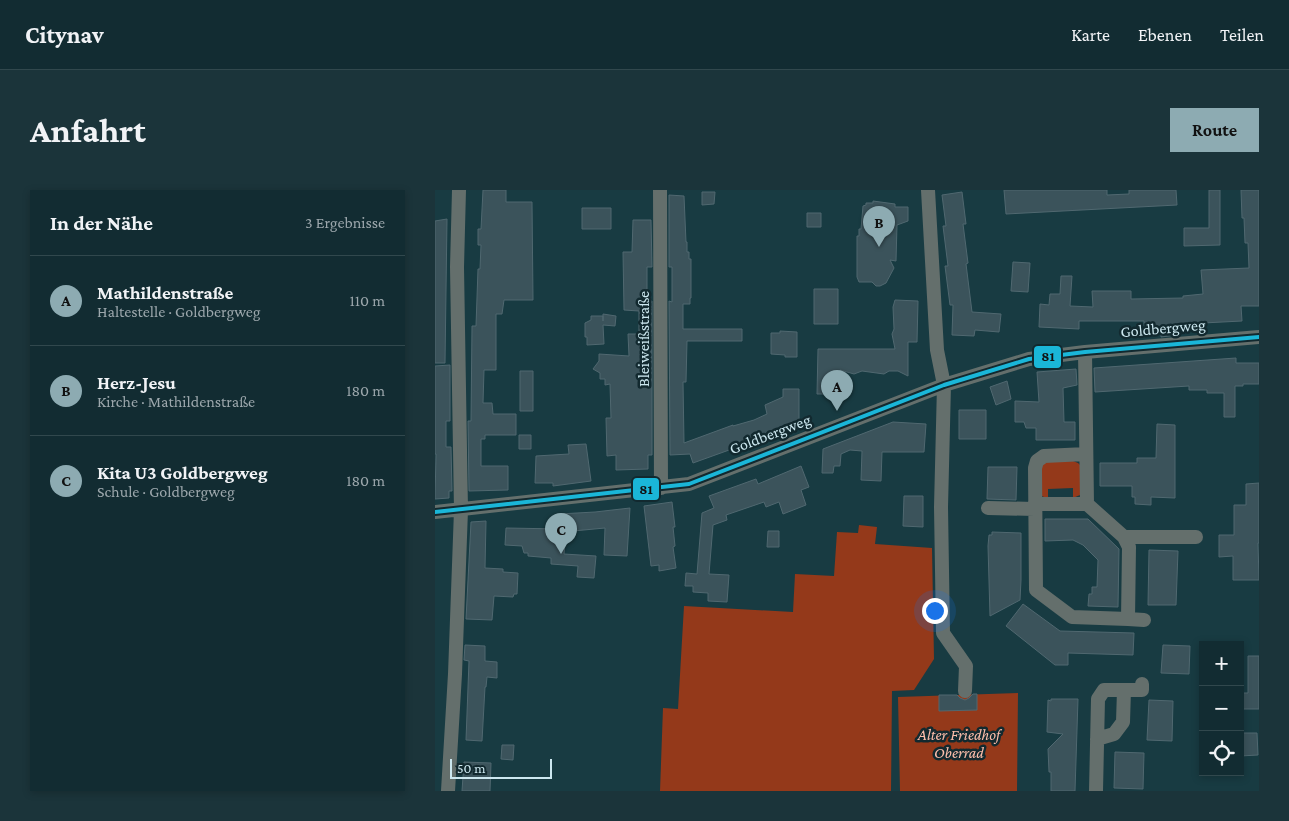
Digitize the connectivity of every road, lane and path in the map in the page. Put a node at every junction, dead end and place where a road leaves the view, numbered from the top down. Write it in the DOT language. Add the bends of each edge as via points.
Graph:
graph roads {
  1 [pos="459,190"];
  2 [pos="660,190"];
  3 [pos="928,190"];
  4 [pos="1259,337"];
  5 [pos="1085,352"];
  6 [pos="944,385"];
  7 [pos="1086,454"];
  8 [pos="661,488"];
  9 [pos="1087,504"];
  10 [pos="1034,507"];
  11 [pos="988,508"];
  12 [pos="461,510"];
  13 [pos="435,512"];
  14 [pos="1124,537"];
  15 [pos="1196,537"];
  16 [pos="1128,619"];
  17 [pos="1144,620"];
  18 [pos="1142,684"];
  19 [pos="1124,690"];
  20 [pos="965,691"];
  21 [pos="1097,739"];
  22 [pos="448,791"];
  23 [pos="1096,791"];
  1 -- 12 [label="street"];
  2 -- 8 [label="street, Bleiweißstraße"];
  3 -- 6 [label="street" via="937,350"];
  4 -- 5 [label="street, Goldbergweg"];
  5 -- 6 [label="street, Goldbergweg" via="1018,361"];
  5 -- 7 [label="street"];
  6 -- 8 [label="street, Goldbergweg" via="689,484"];
  6 -- 20 [label="street" via="941,507 943,633 965,666"];
  7 -- 9 [label="street"];
  7 -- 10 [label="street" via="1044,456 1037,461"];
  8 -- 12 [label="street, Goldbergweg"];
  9 -- 10 [label="street"];
  9 -- 14 [label="street"];
  10 -- 11 [label="street"];
  10 -- 16 [label="street" via="1036,590 1072,617"];
  12 -- 13 [label="street, Goldbergweg"];
  12 -- 22 [label="street"];
  14 -- 15 [label="street"];
  14 -- 16 [label="street" via="1129,547"];
  16 -- 17 [label="street"];
  18 -- 19 [label="street" via="1142,690"];
  19 -- 21 [label="street" via="1123,722 1114,734"];
  19 -- 21 [label="street" via="1103,690 1098,699"];
  21 -- 23 [label="street"];
}
